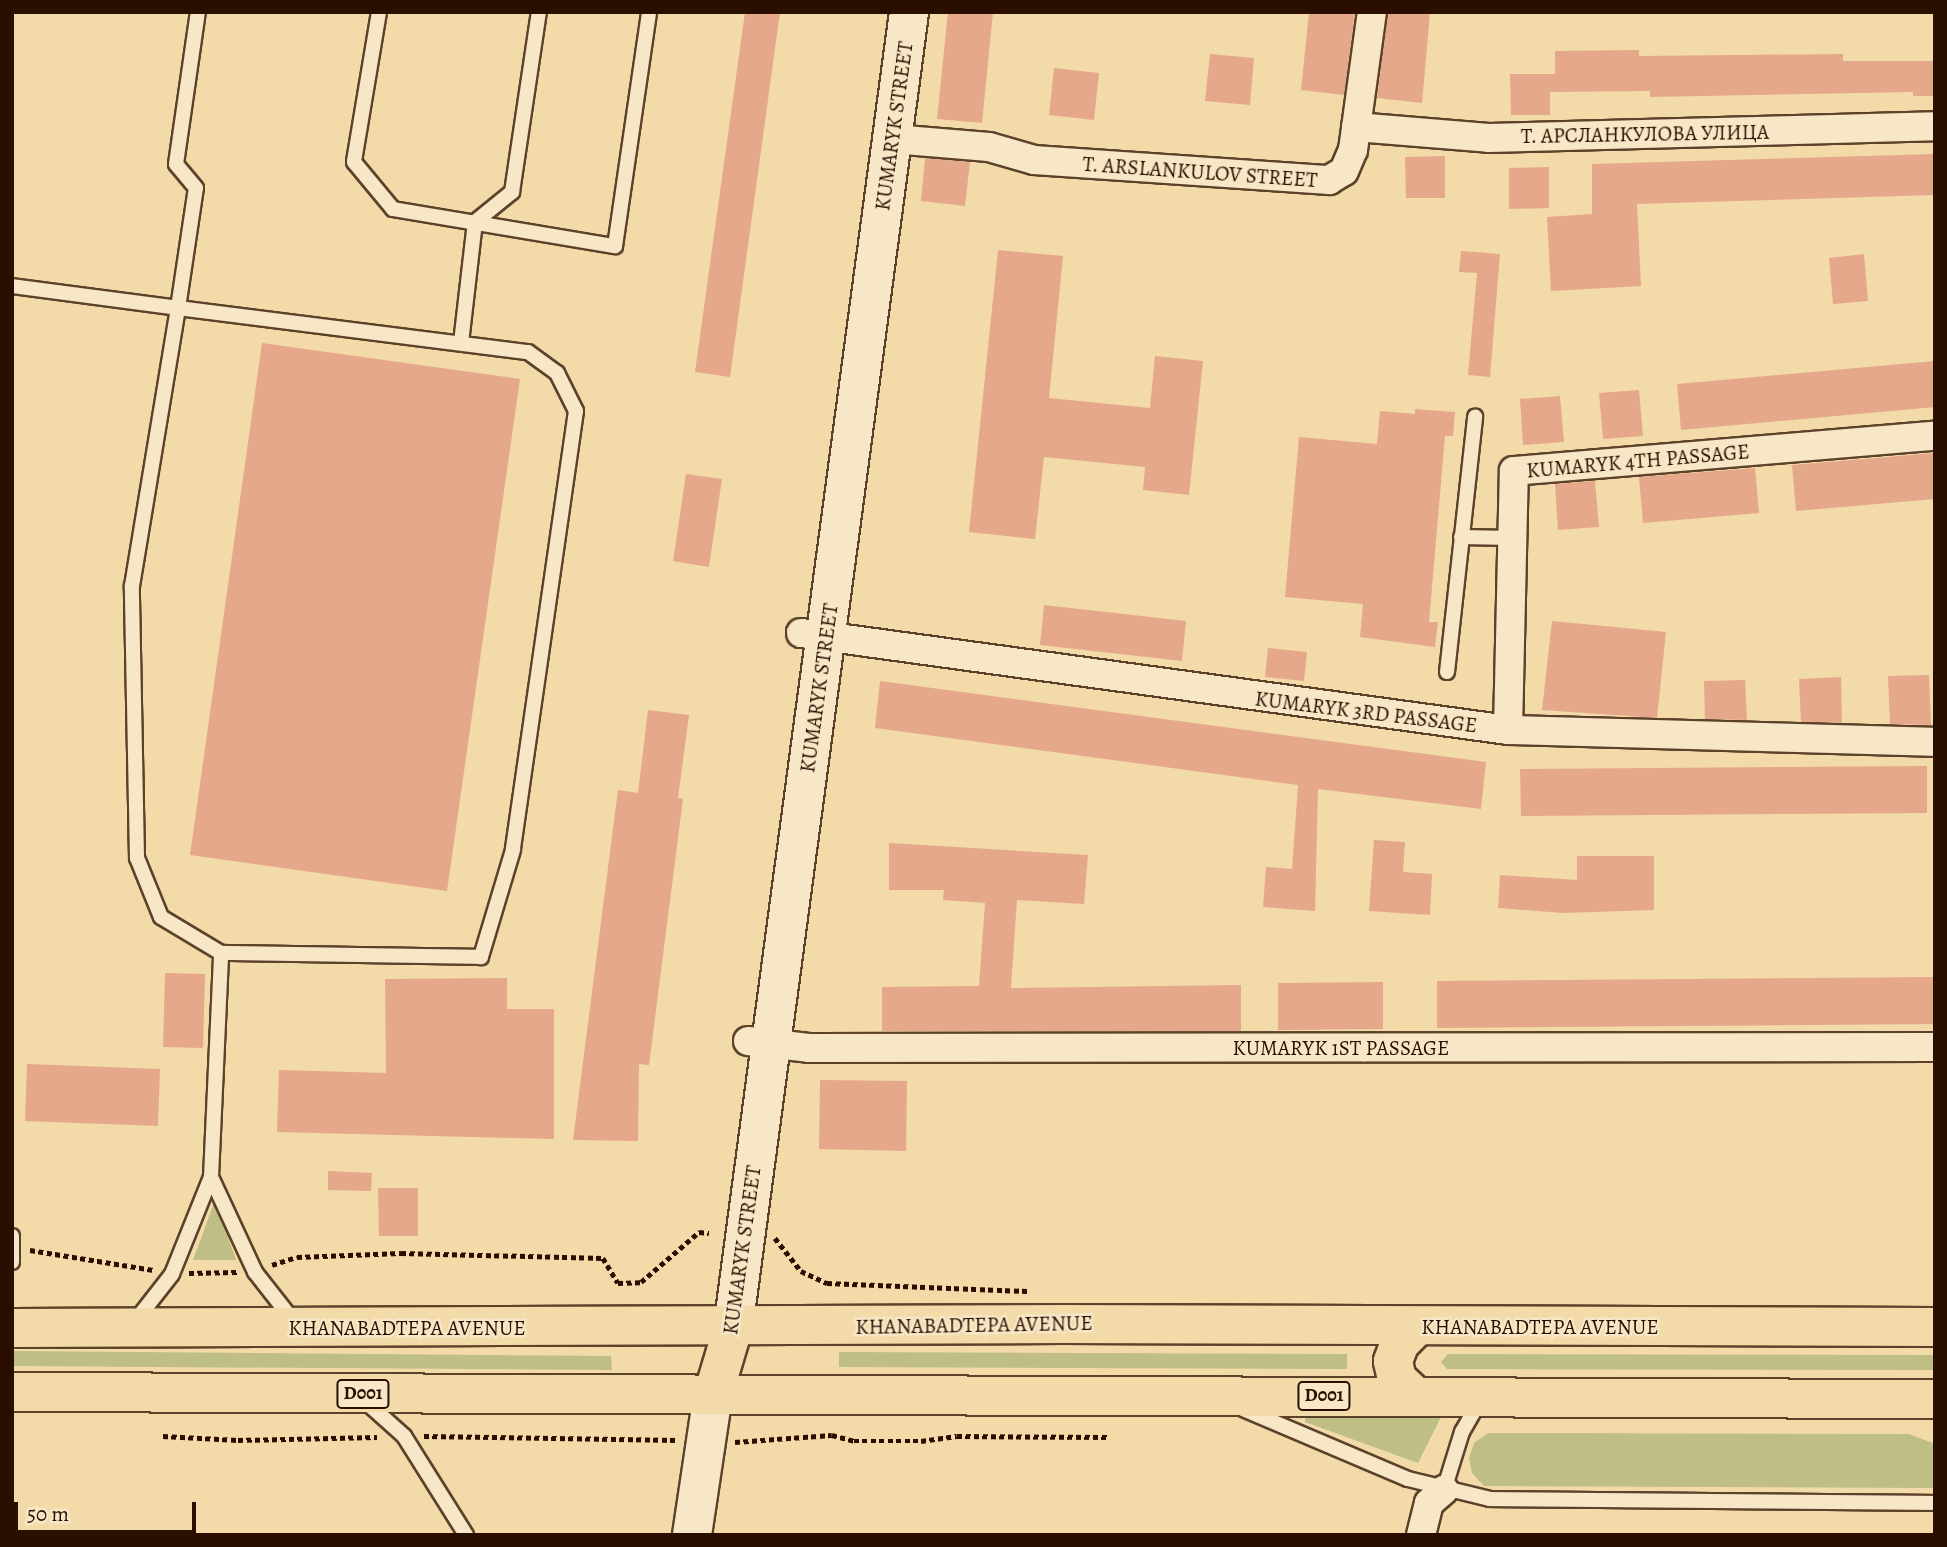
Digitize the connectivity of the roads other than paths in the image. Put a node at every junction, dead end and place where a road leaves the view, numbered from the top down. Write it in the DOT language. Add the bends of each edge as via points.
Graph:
graph roads {
  1 [pos="198,12"];
  2 [pos="379,12"];
  3 [pos="539,12"];
  4 [pos="649,12"];
  5 [pos="883,12"];
  6 [pos="909,12"];
  7 [pos="1372,12"];
  8 [pos="1935,126"];
  9 [pos="1356,127"];
  10 [pos="893,139"];
  11 [pos="475,222"];
  12 [pos="12,286"];
  13 [pos="178,308"];
  14 [pos="461,343"];
  15 [pos="1475,417"];
  16 [pos="1935,436"];
  17 [pos="1461,537"];
  18 [pos="1513,538"];
  19 [pos="814,634"];
  20 [pos="1447,672"];
  21 [pos="1508,730"];
  22 [pos="1935,742"];
  23 [pos="221,953"];
  24 [pos="760,1042"];
  25 [pos="1935,1047"];
  26 [pos="211,1177"];
  27 [pos="12,1236"];
  28 [pos="13,1248"];
  29 [pos="12,1262"];
  30 [pos="1416,1327"];
  31 [pos="1935,1327"];
  32 [pos="12,1328"];
  33 [pos="130,1328"];
  34 [pos="299,1328"];
  35 [pos="721,1328"];
  36 [pos="12,1392"];
  37 [pos="358,1394"];
  38 [pos="713,1395"];
  39 [pos="1213,1396"];
  40 [pos="1415,1396"];
  41 [pos="1483,1397"];
  42 [pos="1922,1404"];
  43 [pos="1444,1490"];
  44 [pos="1935,1503"];
  45 [pos="466,1535"];
  46 [pos="692,1535"];
  47 [pos="1421,1535"];
  1 -- 13 [label="lane" via="176,164 196,188"];
  2 -- 11 [label="lane" via="354,162 393,209"];
  3 -- 11 [label="lane" via="512,192"];
  4 -- 11 [label="lane" via="615,246"];
  5 -- 19 [label="main road, KUMARYK STREET"];
  6 -- 10 [label="main road, KUMARYK STREET"];
  7 -- 9 [label="street, T. ARSLANKULOV STREET"];
  8 -- 9 [label="street, Т. АРСЛАНКУЛОВА УЛИЦА" via="1489,138"];
  9 -- 10 [label="street, T. ARSLANKULOV STREET" via="1344,171 1321,182 1034,160 989,147"];
  10 -- 19 [label="main road, KUMARYK STREET"];
  11 -- 14 [label="lane"];
  12 -- 13 [label="lane"];
  13 -- 14 [label="lane"];
  13 -- 23 [label="lane" via="132,586 137,858 161,917"];
  14 -- 23 [label="lane" via="528,352 544,360 569,391 576,411 513,850 481,957"];
  15 -- 17 [label="lane"];
  16 -- 18 [label="street, KUMARYK 4TH PASSAGE" via="1514,471"];
  17 -- 18 [label="lane"];
  17 -- 20 [label="lane"];
  18 -- 21 [label="street, KUMARYK 4TH PASSAGE"];
  19 -- 21 [label="street, KUMARYK 3RD PASSAGE"];
  19 -- 24 [label="main road, KUMARYK STREET"];
  21 -- 22 [label="street, KUMARYK 3RD PASSAGE"];
  23 -- 26 [label="lane"];
  24 -- 25 [label="street, KUMARYK 1ST PASSAGE" via="809,1048"];
  24 -- 35 [label="main road, KUMARYK STREET"];
  26 -- 33 [label="lane" via="172,1274"];
  26 -- 34 [label="lane" via="255,1272"];
  27 -- 28 [label="lane"];
  28 -- 29 [label="lane"];
  30 -- 31 [label="highway, KHANABADTEPA AVENUE"];
  30 -- 35 [label="highway, KHANABADTEPA AVENUE" via="1064,1324"];
  30 -- 40 [label="highway" via="1400,1343 1393,1361 1397,1379"];
  32 -- 33 [label="highway, KHANABADTEPA AVENUE"];
  33 -- 34 [label="highway, KHANABADTEPA AVENUE"];
  34 -- 35 [label="highway, KHANABADTEPA AVENUE"];
  35 -- 38 [label="highway, KUMARYK STREET"];
  36 -- 37 [label="highway, D001"];
  37 -- 38 [label="highway, D001"];
  37 -- 45 [label="lane" via="404,1436"];
  38 -- 39 [label="highway, D001"];
  38 -- 46 [label="main road"];
  39 -- 40 [label="highway, D001"];
  39 -- 43 [label="lane"];
  40 -- 41 [label="highway, D001"];
  41 -- 42 [label="highway, D001"];
  41 -- 43 [label="lane" via="1462,1432"];
  43 -- 44 [label="lane" via="1490,1499"];
  43 -- 47 [label="street" via="1429,1503"];
}
